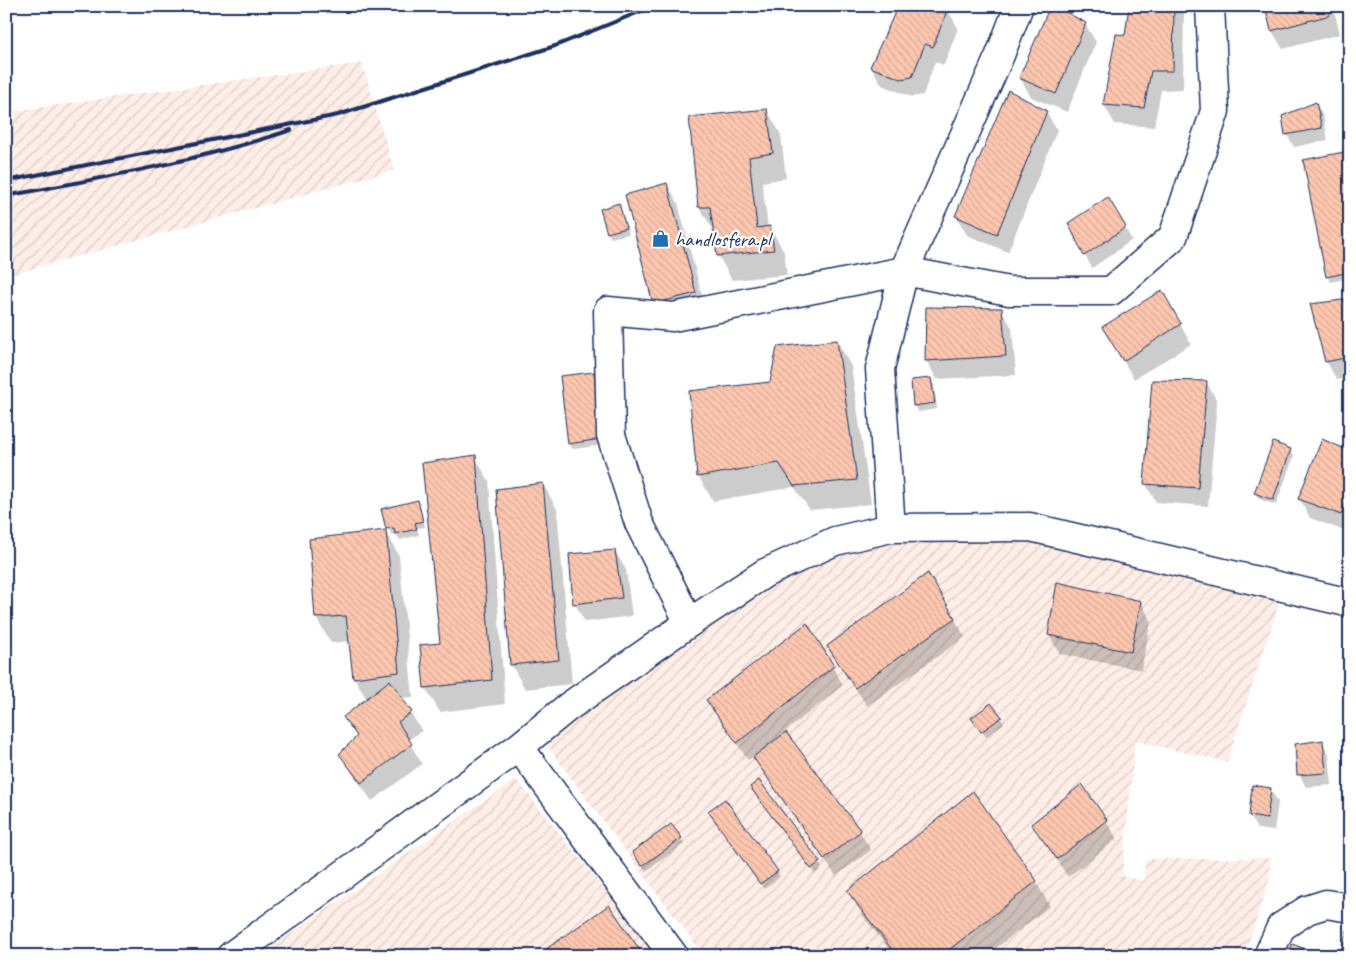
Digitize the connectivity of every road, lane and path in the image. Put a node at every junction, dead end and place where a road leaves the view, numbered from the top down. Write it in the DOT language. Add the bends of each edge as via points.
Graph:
graph roads {
  1 [pos="1019,6"];
  2 [pos="1210,6"];
  3 [pos="904,271"];
  4 [pos="891,528"];
  5 [pos="1350,603"];
  6 [pos="689,623"];
  7 [pos="519,747"];
  8 [pos="1350,908"];
  9 [pos="231,956"];
  10 [pos="674,956"];
  11 [pos="1268,956"];
  1 -- 3 [label="street"];
  2 -- 3 [label="street" via="1215,111 1173,237 1111,291 1009,291"];
  3 -- 4 [label="street" via="880,369"];
  3 -- 6 [label="street" via="674,317 608,311 611,435 639,523"];
  4 -- 5 [label="street" via="1030,527"];
  4 -- 6 [label="street" via="835,541 765,573"];
  6 -- 7 [label="street" via="568,707"];
  7 -- 9 [label="street"];
  7 -- 10 [label="street"];
  8 -- 11 [label="street" via="1326,904 1307,910 1281,927"];
}
